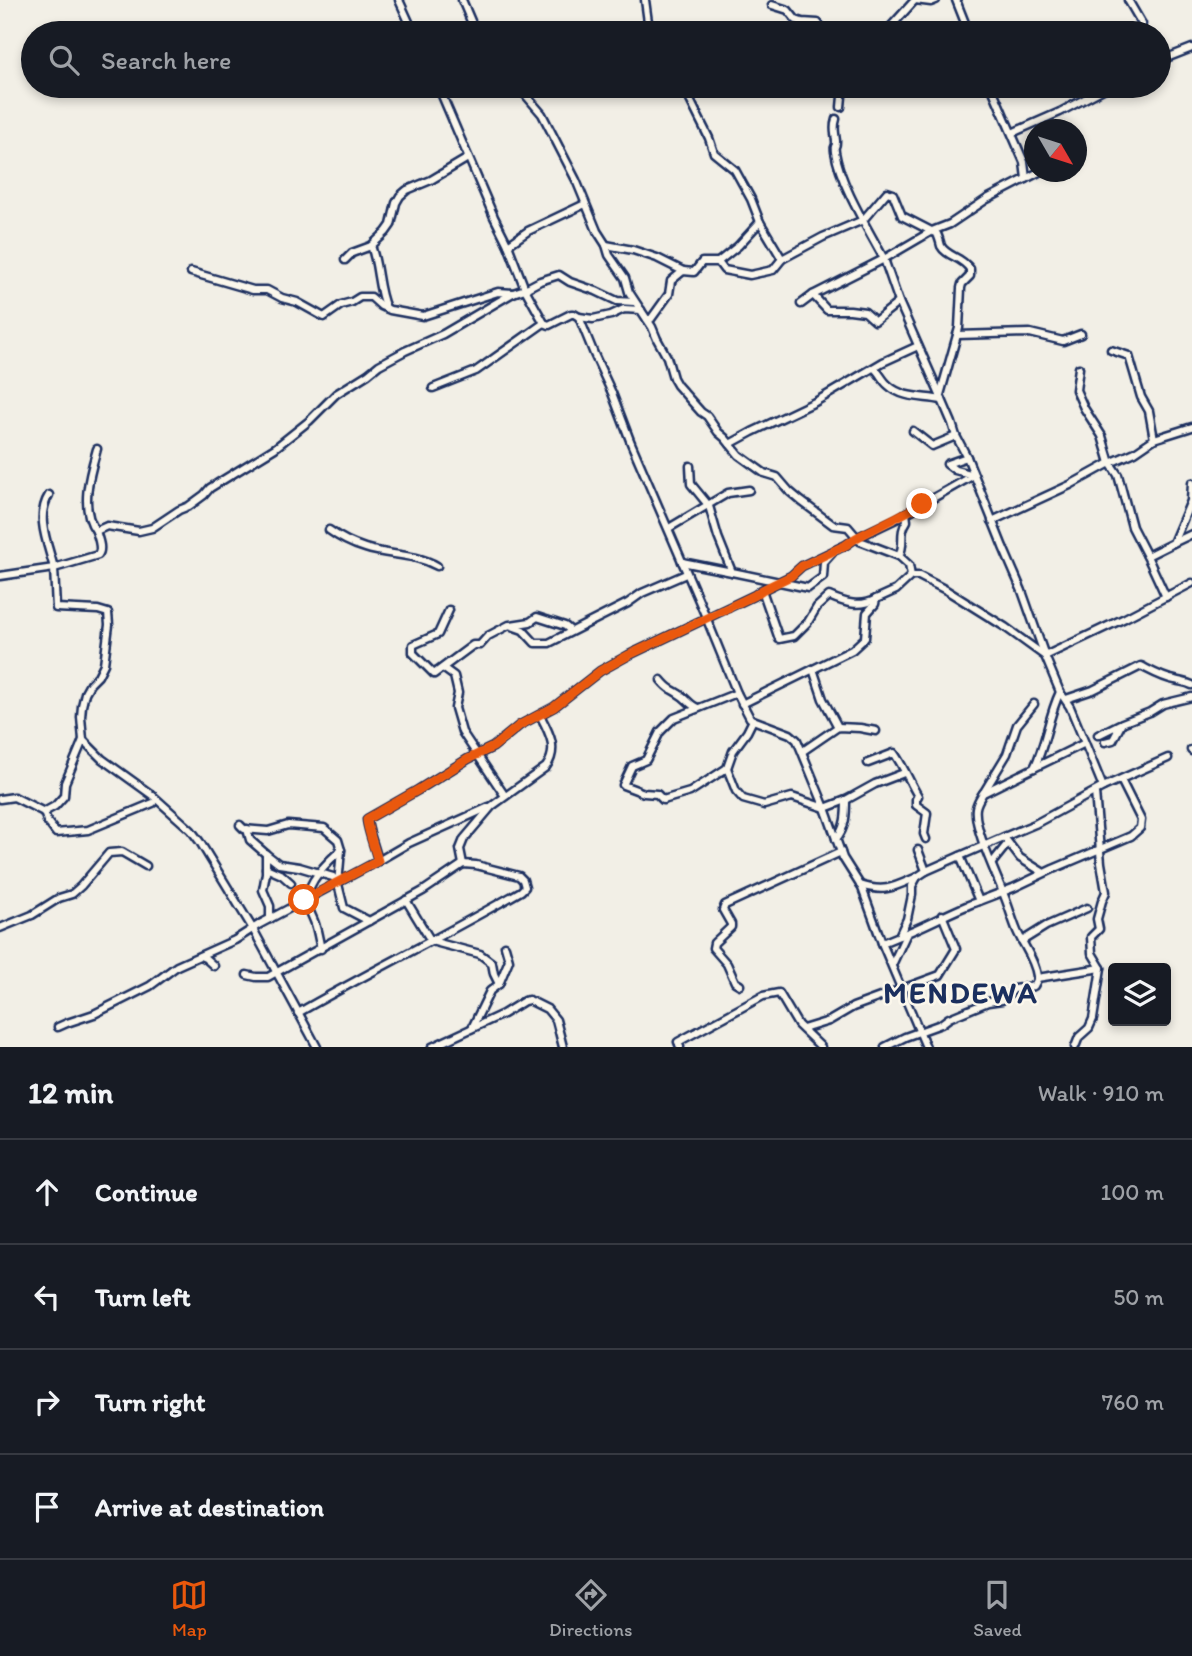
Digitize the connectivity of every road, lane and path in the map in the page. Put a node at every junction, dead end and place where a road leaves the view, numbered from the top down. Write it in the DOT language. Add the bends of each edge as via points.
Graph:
graph roads {
  1 [pos="399,0"];
  2 [pos="462,0"];
  3 [pos="645,0"];
  4 [pos="936,0"];
  5 [pos="965,0"];
  6 [pos="1128,0"];
  7 [pos="957,2"];
  8 [pos="772,5"];
  9 [pos="409,21"];
  10 [pos="471,21"];
  11 [pos="648,21"];
  12 [pos="799,21"];
  13 [pos="896,21"];
  14 [pos="964,21"];
  15 [pos="1140,21"];
  16 [pos="1192,48"];
  17 [pos="1171,56"];
  18 [pos="443,98"];
  19 [pos="528,98"];
  20 [pos="690,98"];
  21 [pos="842,98"];
  22 [pos="996,98"];
  23 [pos="1085,98"];
  24 [pos="841,107"];
  25 [pos="836,119"];
  26 [pos="1012,134"];
  27 [pos="468,158"];
  28 [pos="1024,162"];
  29 [pos="1024,180"];
  30 [pos="585,204"];
  31 [pos="863,220"];
  32 [pos="760,222"];
  33 [pos="932,231"];
  34 [pos="508,245"];
  35 [pos="606,245"];
  36 [pos="371,246"];
  37 [pos="782,259"];
  38 [pos="884,259"];
  39 [pos="345,260"];
  40 [pos="718,262"];
  41 [pos="683,271"];
  42 [pos="191,272"];
  43 [pos="525,289"];
  44 [pos="513,293"];
  45 [pos="813,295"];
  46 [pos="634,302"];
  47 [pos="899,302"];
  48 [pos="802,304"];
  49 [pos="386,308"];
  50 [pos="641,310"];
  51 [pos="579,317"];
  52 [pos="647,319"];
  53 [pos="544,323"];
  54 [pos="1081,334"];
  55 [pos="957,335"];
  56 [pos="918,346"];
  57 [pos="1111,350"];
  58 [pos="874,368"];
  59 [pos="1079,369"];
  60 [pos="433,388"];
  61 [pos="941,397"];
  62 [pos="1192,427"];
  63 [pos="914,431"];
  64 [pos="956,436"];
  65 [pos="1154,439"];
  66 [pos="730,444"];
  67 [pos="97,449"];
  68 [pos="967,457"];
  69 [pos="1110,463"];
  70 [pos="690,466"];
  71 [pos="974,475"];
  72 [pos="1192,483"];
  73 [pos="749,489"];
  74 [pos="49,495"];
  75 [pos="709,506"];
  76 [pos="906,513"];
  77 [pos="992,521"];
  78 [pos="668,528"];
  79 [pos="96,530"];
  80 [pos="329,530"];
  81 [pos="1192,534"];
  82 [pos="856,538"];
  83 [pos="1172,543"];
  84 [pos="835,551"];
  85 [pos="899,556"];
  86 [pos="1147,556"];
  87 [pos="682,562"];
  88 [pos="437,566"];
  89 [pos="54,568"];
  90 [pos="732,572"];
  91 [pos="686,574"];
  92 [pos="0,576"];
  93 [pos="911,576"];
  94 [pos="777,582"];
  95 [pos="1192,583"];
  96 [pos="762,590"];
  97 [pos="1166,597"];
  98 [pos="876,599"];
  99 [pos="449,610"];
  100 [pos="706,617"];
  101 [pos="509,625"];
  102 [pos="571,631"];
  103 [pos="1045,656"];
  104 [pos="443,668"];
  105 [pos="813,669"];
  106 [pos="661,680"];
  107 [pos="1192,685"];
  108 [pos="1060,692"];
  109 [pos="737,693"];
  110 [pos="1192,697"];
  111 [pos="1066,699"];
  112 [pos="742,704"];
  113 [pos="1034,704"];
  114 [pos="700,708"];
  115 [pos="540,715"];
  116 [pos="753,720"];
  117 [pos="1122,723"];
  118 [pos="838,727"];
  119 [pos="876,732"];
  120 [pos="1098,735"];
  121 [pos="83,740"];
  122 [pos="1105,742"];
  123 [pos="1085,743"];
  124 [pos="803,751"];
  125 [pos="476,755"];
  126 [pos="1168,758"];
  127 [pos="868,763"];
  128 [pos="727,768"];
  129 [pos="1034,768"];
  130 [pos="904,773"];
  131 [pos="1122,779"];
  132 [pos="1103,788"];
  133 [pos="1095,792"];
  134 [pos="983,793"];
  135 [pos="505,796"];
  136 [pos="0,799"];
  137 [pos="846,800"];
  138 [pos="153,803"];
  139 [pos="492,806"];
  140 [pos="825,808"];
  141 [pos="44,812"];
  142 [pos="836,839"];
  143 [pos="926,839"];
  144 [pos="1006,840"];
  145 [pos="985,845"];
  146 [pos="341,850"];
  147 [pos="918,850"];
  148 [pos="1100,850"];
  149 [pos="841,852"];
  150 [pos="265,854"];
  151 [pos="960,856"];
  152 [pos="378,861"];
  153 [pos="992,863"];
  154 [pos="463,864"];
  155 [pos="146,866"];
  156 [pos="266,868"];
  157 [pos="926,871"];
  158 [pos="320,873"];
  159 [pos="1044,873"];
  160 [pos="916,877"];
  161 [pos="291,883"];
  162 [pos="338,884"];
  163 [pos="860,885"];
  164 [pos="1003,891"];
  165 [pos="307,899"];
  166 [pos="406,900"];
  167 [pos="979,901"];
  168 [pos="1087,908"];
  169 [pos="942,915"];
  170 [pos="270,919"];
  171 [pos="369,921"];
  172 [pos="0,928"];
  173 [pos="253,929"];
  174 [pos="907,933"];
  175 [pos="899,936"];
  176 [pos="430,941"];
  177 [pos="1022,941"];
  178 [pos="882,943"];
  179 [pos="505,946"];
  180 [pos="321,949"];
  181 [pos="200,956"];
  182 [pos="892,965"];
  183 [pos="214,966"];
  184 [pos="1101,968"];
  185 [pos="276,973"];
  186 [pos="494,974"];
  187 [pos="247,975"];
  188 [pos="1037,978"];
  189 [pos="499,984"];
  190 [pos="740,985"];
  191 [pos="901,988"];
  192 [pos="490,991"];
  193 [pos="298,1013"];
  194 [pos="58,1027"];
  195 [pos="472,1028"];
  196 [pos="803,1030"];
  197 [pos="920,1032"];
  198 [pos="317,1047"];
  199 [pos="432,1047"];
  200 [pos="564,1047"];
  201 [pos="680,1047"];
  202 [pos="821,1047"];
  203 [pos="885,1047"];
  204 [pos="926,1047"];
  205 [pos="1074,1047"];
  1 -- 9 [label="street"];
  2 -- 10 [label="street"];
  3 -- 11 [label="street"];
  4 -- 13 [label="street" via="915,0"];
  5 -- 7 [label="street"];
  6 -- 15 [label="street"];
  7 -- 14 [label="street"];
  8 -- 12 [label="street" via="788,10"];
  16 -- 17 [label="street"];
  18 -- 27 [label="street"];
  19 -- 30 [label="street" via="542,114"];
  20 -- 32 [label="street" via="714,153 735,170"];
  21 -- 24 [label="street"];
  22 -- 26 [label="street"];
  23 -- 26 [label="street"];
  25 -- 31 [label="street" via="835,150"];
  26 -- 28 [label="street"];
  27 -- 34 [label="street"];
  27 -- 36 [label="street" via="400,196 391,225"];
  29 -- 33 [label="street"];
  30 -- 34 [label="street"];
  30 -- 35 [label="street"];
  31 -- 33 [label="street" via="887,192 893,194 902,216"];
  31 -- 37 [label="street"];
  31 -- 38 [label="street"];
  32 -- 37 [label="street"];
  32 -- 40 [label="street"];
  33 -- 38 [label="street"];
  33 -- 55 [label="street" via="949,254 970,269 961,288"];
  34 -- 43 [label="street"];
  35 -- 41 [label="street" via="657,258"];
  35 -- 46 [label="street"];
  36 -- 39 [label="street"];
  36 -- 49 [label="street"];
  37 -- 40 [label="street" via="774,270 750,275 724,270"];
  38 -- 45 [label="street"];
  38 -- 47 [label="street"];
  40 -- 41 [label="street" via="702,262 694,272"];
  41 -- 52 [label="street" via="671,281 669,294"];
  42 -- 49 [label="street" via="267,290 324,317 360,297 371,297"];
  43 -- 44 [label="street"];
  43 -- 46 [label="street" via="559,275 617,301"];
  43 -- 53 [label="street"];
  44 -- 49 [label="street" via="498,292 425,316"];
  44 -- 79 [label="street" via="379,365 336,394 275,448 152,528 139,531 107,526"];
  45 -- 47 [label="street" via="827,310 865,312 875,321"];
  45 -- 48 [label="street"];
  46 -- 50 [label="street"];
  47 -- 56 [label="street"];
  50 -- 51 [label="street" via="624,309 593,319"];
  50 -- 52 [label="street"];
  51 -- 53 [label="street" via="571,314"];
  51 -- 78 [label="street"];
  52 -- 66 [label="street" via="673,379"];
  53 -- 60 [label="street" via="476,370"];
  54 -- 55 [label="street" via="1063,341 1030,333"];
  55 -- 61 [label="street"];
  56 -- 58 [label="street"];
  56 -- 61 [label="street"];
  57 -- 65 [label="street" via="1129,356"];
  58 -- 61 [label="street" via="898,392"];
  58 -- 66 [label="street"];
  59 -- 69 [label="street" via="1076,390 1102,436"];
  61 -- 64 [label="street"];
  62 -- 65 [label="street"];
  63 -- 64 [label="street" via="932,446"];
  64 -- 68 [label="street"];
  65 -- 69 [label="street"];
  66 -- 82 [label="street" via="764,473 777,477 813,511 834,525 848,527"];
  67 -- 79 [label="street" via="86,499"];
  68 -- 71 [label="street"];
  68 -- 71 [label="street" via="947,464"];
  69 -- 77 [label="street"];
  69 -- 86 [label="street"];
  70 -- 75 [label="street" via="691,484"];
  71 -- 76 [label="street"];
  71 -- 77 [label="street"];
  72 -- 83 [label="street" via="1191,501"];
  73 -- 75 [label="street" via="728,493"];
  74 -- 89 [label="street" via="43,521"];
  75 -- 78 [label="street"];
  75 -- 90 [label="street"];
  76 -- 82 [label="street"];
  76 -- 85 [label="street"];
  77 -- 103 [label="street"];
  78 -- 87 [label="street"];
  79 -- 89 [label="street" via="98,555"];
  80 -- 88 [label="street" via="366,549"];
  81 -- 83 [label="street"];
  82 -- 84 [label="street"];
  82 -- 85 [label="street"];
  83 -- 86 [label="street"];
  84 -- 94 [label="street"];
  84 -- 94 [label="street" via="824,562 823,577 808,588"];
  85 -- 93 [label="street" via="909,565"];
  86 -- 97 [label="street"];
  87 -- 90 [label="street"];
  87 -- 91 [label="street"];
  89 -- 92 [label="street"];
  89 -- 121 [label="street" via="56,608 108,613 104,664 82,706"];
  90 -- 94 [label="street"];
  91 -- 100 [label="street"];
  91 -- 102 [label="street"];
  93 -- 98 [label="street"];
  93 -- 103 [label="street" via="946,590"];
  94 -- 96 [label="street"];
  95 -- 97 [label="street"];
  96 -- 98 [label="street" via="779,639 794,636 829,596 849,604"];
  96 -- 100 [label="street"];
  97 -- 103 [label="street"];
  98 -- 105 [label="street" via="867,613 865,638 852,650"];
  99 -- 104 [label="street" via="438,634 413,645 413,653 434,674"];
  100 -- 109 [label="street"];
  100 -- 115 [label="street" via="600,671"];
  101 -- 102 [label="street" via="537,617"];
  101 -- 102 [label="street" via="539,644"];
  101 -- 104 [label="street"];
  103 -- 108 [label="street"];
  104 -- 125 [label="street" via="454,676 455,708"];
  105 -- 112 [label="street"];
  105 -- 118 [label="street"];
  106 -- 114 [label="street" via="670,691"];
  107 -- 111 [label="street" via="1141,666"];
  108 -- 111 [label="street"];
  108 -- 129 [label="street"];
  109 -- 112 [label="street"];
  109 -- 114 [label="street"];
  110 -- 117 [label="street" via="1163,704"];
  111 -- 123 [label="street"];
  112 -- 116 [label="street"];
  113 -- 134 [label="street" via="1017,725 1007,754"];
  114 -- 128 [label="street" via="674,718 660,732 646,760 632,766 623,785 657,794 663,800 690,792"];
  115 -- 125 [label="street"];
  115 -- 135 [label="street" via="553,747 550,762"];
  116 -- 124 [label="street" via="790,734"];
  116 -- 128 [label="street"];
  117 -- 120 [label="street"];
  117 -- 122 [label="street" via="1114,740"];
  118 -- 119 [label="street"];
  118 -- 124 [label="street"];
  121 -- 141 [label="street" via="64,796"];
  121 -- 173 [label="street" via="191,830"];
  123 -- 129 [label="street"];
  123 -- 132 [label="street"];
  124 -- 140 [label="street"];
  125 -- 135 [label="street"];
  125 -- 152 [label="street" via="367,819"];
  126 -- 131 [label="street"];
  127 -- 130 [label="street" via="894,753"];
  128 -- 140 [label="street" via="743,799 764,805 792,797"];
  129 -- 134 [label="street"];
  130 -- 137 [label="street"];
  130 -- 143 [label="street" via="918,796 916,806 927,813"];
  131 -- 132 [label="street"];
  131 -- 148 [label="street" via="1142,825"];
  132 -- 133 [label="street"];
  133 -- 144 [label="street"];
  133 -- 148 [label="street"];
  134 -- 145 [label="street" via="975,811"];
  135 -- 139 [label="street"];
  136 -- 141 [label="street" via="14,797"];
  137 -- 140 [label="street"];
  137 -- 142 [label="street" via="845,819"];
  138 -- 141 [label="street" via="88,830 56,832"];
  139 -- 152 [label="street"];
  139 -- 154 [label="street" via="464,839 460,849"];
  140 -- 142 [label="street"];
  142 -- 149 [label="street"];
  144 -- 145 [label="street"];
  144 -- 153 [label="street"];
  144 -- 159 [label="street" via="1020,858"];
  145 -- 151 [label="street"];
  145 -- 153 [label="street"];
  146 -- 150 [label="street" via="338,840 324,828 288,825 268,831 244,827"];
  146 -- 158 [label="street"];
  146 -- 162 [label="street"];
  147 -- 157 [label="street"];
  148 -- 159 [label="street"];
  148 -- 184 [label="street" via="1106,892 1097,919 1099,929 1091,937 1092,953"];
  149 -- 163 [label="street"];
  149 -- 190 [label="street" via="725,905 731,927 713,948"];
  150 -- 156 [label="street"];
  150 -- 158 [label="street" via="279,864"];
  151 -- 157 [label="street"];
  151 -- 167 [label="street"];
  152 -- 162 [label="street"];
  153 -- 164 [label="street"];
  154 -- 166 [label="street"];
  154 -- 176 [label="street" via="519,876 525,887"];
  155 -- 172 [label="street" via="122,852 109,853 72,894"];
  156 -- 161 [label="street"];
  156 -- 170 [label="street" via="263,890"];
  157 -- 160 [label="street"];
  158 -- 162 [label="street"];
  158 -- 165 [label="street"];
  159 -- 164 [label="street"];
  160 -- 163 [label="street" via="884,890"];
  160 -- 175 [label="street"];
  162 -- 165 [label="street"];
  162 -- 171 [label="street" via="344,908"];
  163 -- 178 [label="street"];
  164 -- 167 [label="street"];
  164 -- 177 [label="street"];
  165 -- 170 [label="street"];
  165 -- 180 [label="street"];
  166 -- 171 [label="street"];
  166 -- 176 [label="street"];
  167 -- 169 [label="street"];
  168 -- 177 [label="street"];
  169 -- 174 [label="street"];
  169 -- 191 [label="street" via="955,952 940,975"];
  170 -- 173 [label="street"];
  171 -- 180 [label="street"];
  173 -- 181 [label="street"];
  173 -- 185 [label="street"];
  174 -- 175 [label="street"];
  174 -- 182 [label="street"];
  175 -- 178 [label="street"];
  176 -- 186 [label="street" via="480,954 492,963"];
  176 -- 193 [label="street"];
  177 -- 188 [label="street"];
  178 -- 182 [label="street"];
  179 -- 189 [label="street" via="509,960"];
  180 -- 185 [label="street"];
  181 -- 183 [label="street"];
  181 -- 194 [label="street" via="150,986"];
  182 -- 191 [label="street"];
  184 -- 188 [label="street"];
  184 -- 205 [label="street" via="1093,1019"];
  185 -- 187 [label="street" via="256,978"];
  185 -- 193 [label="street"];
  186 -- 189 [label="street"];
  186 -- 192 [label="street"];
  188 -- 197 [label="street" via="1034,986 1014,989 1002,1000"];
  189 -- 192 [label="street"];
  191 -- 196 [label="street"];
  191 -- 197 [label="street"];
  192 -- 195 [label="street"];
  193 -- 198 [label="street"];
  195 -- 199 [label="street"];
  195 -- 200 [label="street" via="529,1000 556,1020"];
  196 -- 201 [label="street" via="776,993 678,1042"];
  196 -- 202 [label="street"];
  197 -- 203 [label="street"];
  197 -- 204 [label="street"];
}
